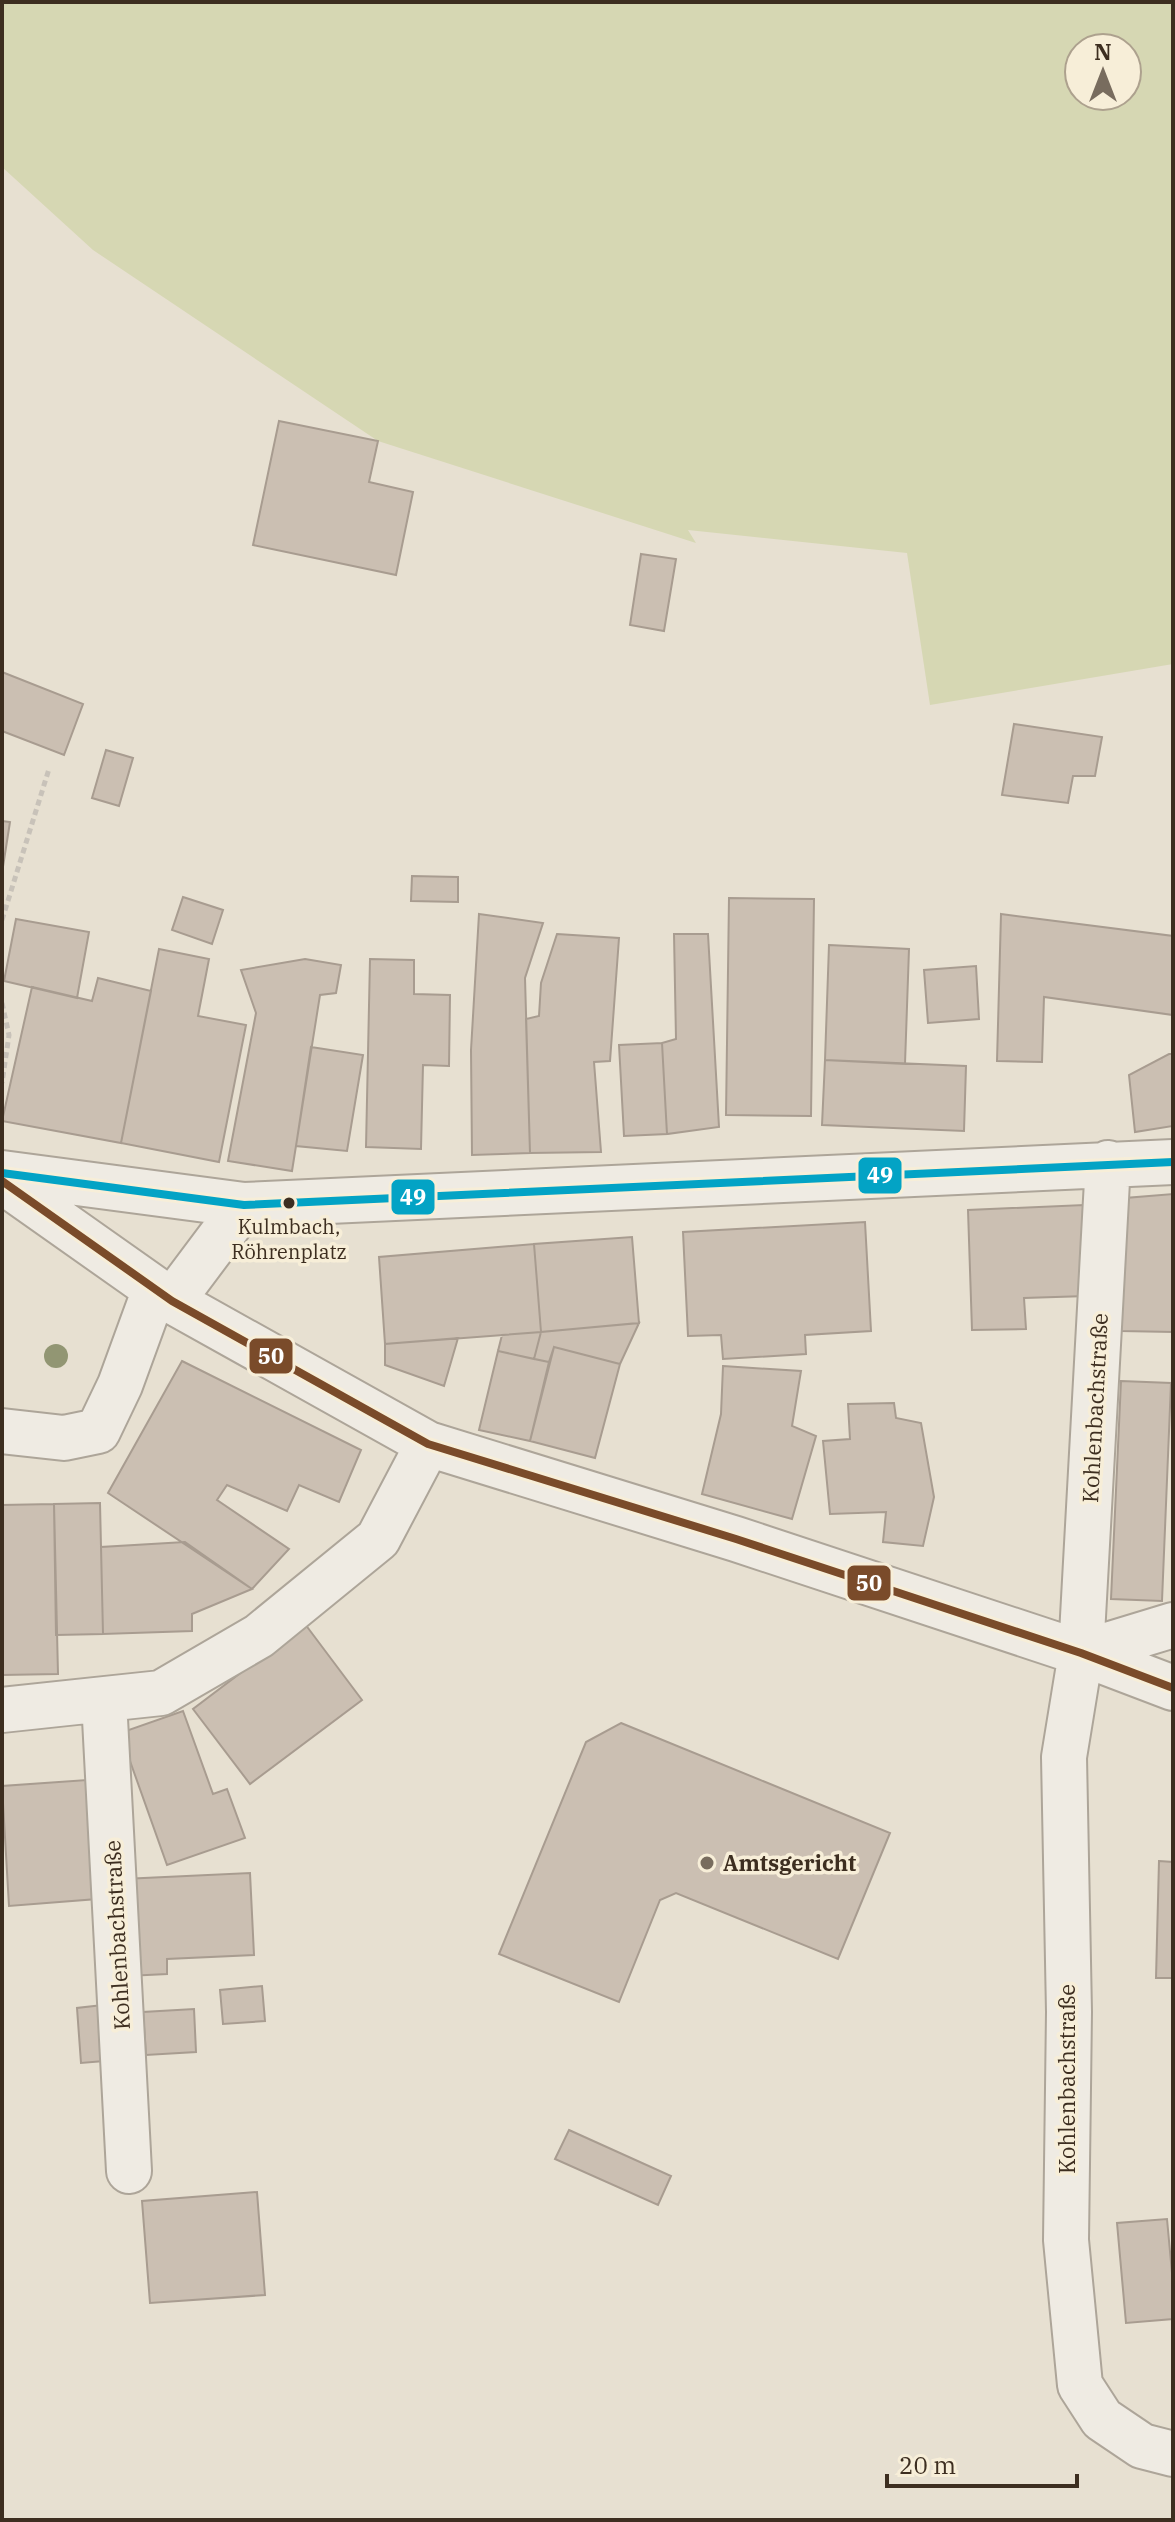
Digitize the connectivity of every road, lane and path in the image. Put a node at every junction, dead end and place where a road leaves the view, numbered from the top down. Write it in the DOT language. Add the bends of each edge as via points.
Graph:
graph roads {
  1 [pos="49,769"];
  2 [pos="2,920"];
  3 [pos="2,1003"];
  4 [pos="2,1083"];
  5 [pos="1173,1162"];
  6 [pos="1108,1163"];
  7 [pos="2,1173"];
  8 [pos="2,1181"];
  9 [pos="244,1205"];
  10 [pos="164,1295"];
  11 [pos="2,1431"];
  12 [pos="428,1444"];
  13 [pos="1173,1625"];
  14 [pos="1081,1653"];
  15 [pos="1173,1688"];
  16 [pos="104,1700"];
  17 [pos="2,1710"];
  18 [pos="129,2171"];
  19 [pos="1173,2454"];
  1 -- 2 [label="path"];
  3 -- 4 [label="path" via="9,1035"];
  5 -- 6 [label="street"];
  6 -- 9 [label="street"];
  6 -- 14 [label="street, Kohlenbachstraße"];
  7 -- 9 [label="street"];
  8 -- 10 [label="street"];
  9 -- 10 [label="street"];
  10 -- 11 [label="street" via="98,1431 64,1438"];
  10 -- 12 [label="street"];
  12 -- 14 [label="street"];
  12 -- 16 [label="street" via="378,1539 259,1636 161,1693"];
  13 -- 14 [label="street"];
  14 -- 15 [label="street"];
  14 -- 19 [label="street, Kohlenbachstraße" via="1064,1757 1066,2240 1080,2385 1102,2419 1142,2446"];
  16 -- 17 [label="street"];
  16 -- 18 [label="street, Kohlenbachstraße"];
}
